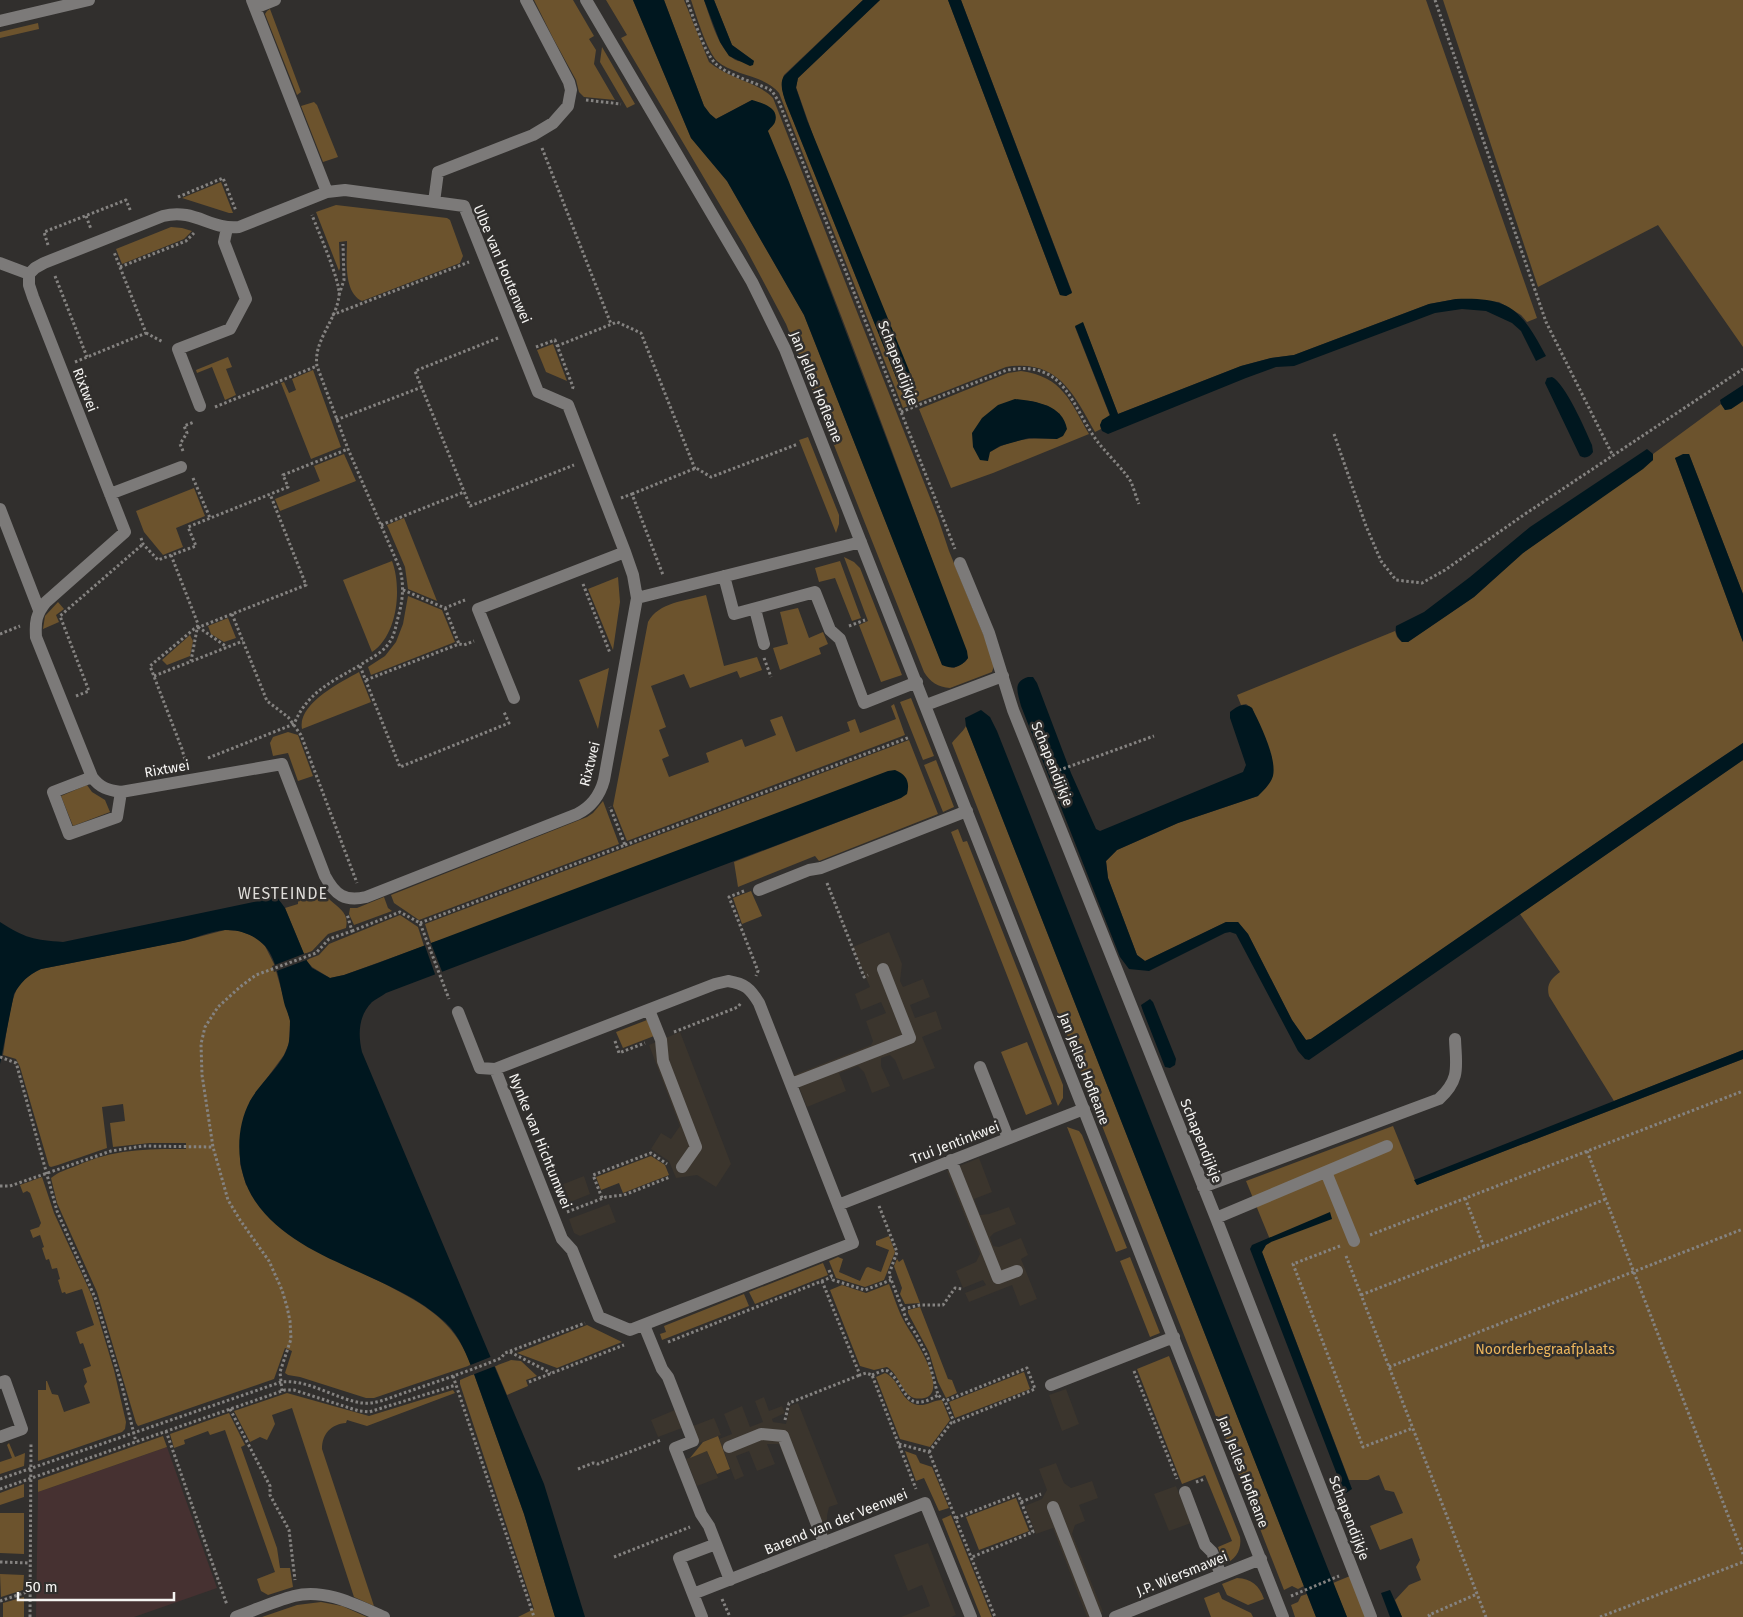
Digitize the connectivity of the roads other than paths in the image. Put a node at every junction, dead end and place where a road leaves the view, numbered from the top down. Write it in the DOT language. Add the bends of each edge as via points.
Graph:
graph roads {
  1 [pos="89,0"];
  2 [pos="275,0"];
  3 [pos="526,0"];
  4 [pos="586,0"];
  5 [pos="253,4"];
  6 [pos="0,21"];
  7 [pos="327,192"];
  8 [pos="434,202"];
  9 [pos="227,228"];
  10 [pos="0,263"];
  11 [pos="29,274"];
  12 [pos="202,409"];
  13 [pos="186,466"];
  14 [pos="110,494"];
  15 [pos="0,509"];
  16 [pos="862,542"];
  17 [pos="625,552"];
  18 [pos="960,563"];
  19 [pos="724,576"];
  20 [pos="637,598"];
  21 [pos="755,608"];
  22 [pos="39,610"];
  23 [pos="764,644"];
  24 [pos="1003,676"];
  25 [pos="917,682"];
  26 [pos="514,698"];
  27 [pos="926,705"];
  28 [pos="92,777"];
  29 [pos="121,792"];
  30 [pos="967,811"];
  31 [pos="759,890"];
  32 [pos="883,970"];
  33 [pos="649,1010"];
  34 [pos="458,1012"];
  35 [pos="1455,1039"];
  36 [pos="980,1067"];
  37 [pos="495,1069"];
  38 [pos="791,1084"];
  39 [pos="1084,1109"];
  40 [pos="1008,1138"];
  41 [pos="1386,1146"];
  42 [pos="951,1160"];
  43 [pos="682,1167"];
  44 [pos="1326,1172"];
  45 [pos="1203,1187"];
  46 [pos="838,1205"];
  47 [pos="1216,1218"];
  48 [pos="1348,1243"];
  49 [pos="1017,1271"];
  50 [pos="648,1336"];
  51 [pos="1174,1338"];
  52 [pos="0,1383"];
  53 [pos="1051,1386"];
  54 [pos="0,1437"];
  55 [pos="729,1447"];
  56 [pos="1185,1492"];
  57 [pos="1053,1508"];
  58 [pos="824,1542"];
  59 [pos="716,1544"];
  60 [pos="1261,1559"];
  61 [pos="1221,1575"];
  62 [pos="730,1580"];
  63 [pos="693,1594"];
  64 [pos="232,1612"];
  65 [pos="1130,1614"];
  66 [pos="384,1617"];
  67 [pos="702,1617"];
  68 [pos="971,1617"];
  69 [pos="1096,1617"];
  70 [pos="1115,1617"];
  71 [pos="1283,1617"];
  72 [pos="1371,1617"];
  1 -- 6 [label="street"];
  2 -- 5 [label="street"];
  3 -- 8 [label="street" via="566,74 571,90 568,106 554,123 536,134 438,172"];
  4 -- 16 [label="street, Jan Jelles Hofleane" via="762,298"];
  5 -- 7 [label="street"];
  7 -- 8 [label="street, Ulbe van Houtenwei" via="345,190"];
  7 -- 9 [label="street" via="238,227"];
  8 -- 17 [label="street, Ulbe van Houtenwei" via="464,206 538,392 568,405"];
  9 -- 11 [label="street" via="174,213 44,263"];
  9 -- 12 [label="street" via="224,242 246,299 230,329 178,349"];
  10 -- 11 [label="street"];
  11 -- 14 [label="street, Rixtwei" via="33,297"];
  13 -- 14 [label="street"];
  14 -- 22 [label="street, Rixtwei" via="125,532"];
  15 -- 22 [label="street"];
  16 -- 19 [label="street"];
  16 -- 25 [label="street, Jan Jelles Hofleane"];
  17 -- 20 [label="street"];
  17 -- 26 [label="street" via="478,609"];
  18 -- 24 [label="street, Schapendijkje"];
  19 -- 20 [label="street"];
  19 -- 21 [label="street" via="734,614"];
  20 -- 29 [label="street, Rixtwei" via="602,788 592,803 577,814 362,898 342,896 332,890 282,764"];
  21 -- 23 [label="street"];
  21 -- 25 [label="street" via="815,592 830,630 840,639 864,703"];
  22 -- 28 [label="street" via="35,623 36,637"];
  24 -- 27 [label="street"];
  24 -- 45 [label="street, Schapendijkje"];
  25 -- 27 [label="street, Jan Jelles Hofleane"];
  27 -- 30 [label="street, Jan Jelles Hofleane"];
  28 -- 29 [label="street, Rixtwei" via="99,786"];
  28 -- 29 [label="street" via="53,792 69,834 117,817"];
  30 -- 31 [label="street"];
  30 -- 39 [label="street, Jan Jelles Hofleane"];
  32 -- 38 [label="street" via="910,1038"];
  33 -- 37 [label="street, Nynke van Hichtumwei"];
  33 -- 38 [label="street, Nynke van Hichtumwei" via="715,984 740,983 759,1003"];
  33 -- 43 [label="street" via="661,1040 663,1061 696,1147"];
  34 -- 37 [label="street" via="480,1068"];
  35 -- 45 [label="street" via="1456,1070 1450,1088 1439,1099"];
  36 -- 40 [label="street"];
  37 -- 50 [label="street, Nynke van Hichtumwei" via="562,1239 572,1250 599,1317"];
  38 -- 46 [label="street"];
  39 -- 40 [label="street, Trui Jentinkwei"];
  39 -- 51 [label="street, Jan Jelles Hofleane"];
  40 -- 42 [label="street, Trui Jentinkwei"];
  41 -- 44 [label="street"];
  42 -- 46 [label="street, Trui Jentinkwei"];
  42 -- 49 [label="street" via="998,1278"];
  44 -- 47 [label="street"];
  44 -- 48 [label="street"];
  45 -- 47 [label="street, Schapendijkje"];
  46 -- 50 [label="street" via="853,1243"];
  47 -- 72 [label="street, Schapendijkje"];
  50 -- 59 [label="street" via="693,1441 675,1448"];
  51 -- 53 [label="street"];
  51 -- 60 [label="street, Jan Jelles Hofleane"];
  52 -- 54 [label="street" via="5,1381 22,1429"];
  55 -- 58 [label="street" via="762,1434 783,1436"];
  56 -- 61 [label="street"];
  57 -- 69 [label="street"];
  58 -- 62 [label="street, Barend van der Veenwei"];
  58 -- 68 [label="street, Barend van der Veenwei" via="925,1502"];
  59 -- 62 [label="street"];
  59 -- 63 [label="street" via="679,1558"];
  60 -- 61 [label="street, J.P. Wiersmawei"];
  60 -- 71 [label="street, Jan Jelles Hofleane"];
  61 -- 65 [label="street, J.P. Wiersmawei"];
  62 -- 63 [label="street, Barend van der Veenwei"];
  63 -- 67 [label="street"];
  64 -- 66 [label="street" via="297,1595 319,1594"];
  65 -- 70 [label="street, J.P. Wiersmawei"];
}
